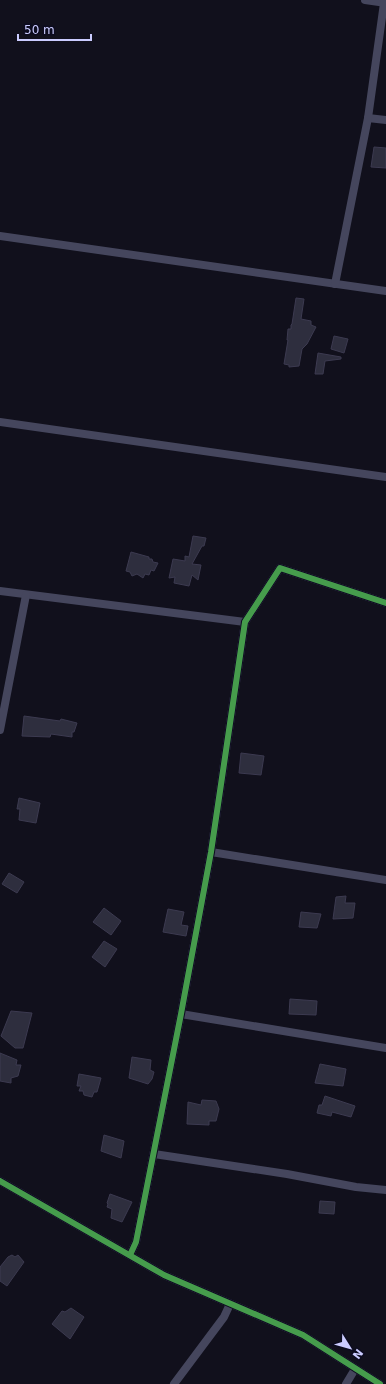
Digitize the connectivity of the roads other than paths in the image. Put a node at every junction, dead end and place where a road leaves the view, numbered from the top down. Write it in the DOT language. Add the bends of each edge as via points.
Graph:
graph roads {
  1 [pos="365,0"];
  2 [pos="385,3"];
  3 [pos="368,118"];
  4 [pos="386,120"];
  5 [pos="0,236"];
  6 [pos="335,284"];
  7 [pos="386,291"];
  8 [pos="0,422"];
  9 [pos="386,478"];
  10 [pos="0,591"];
  11 [pos="26,595"];
  12 [pos="386,603"];
  13 [pos="245,622"];
  14 [pos="0,730"];
  15 [pos="211,852"];
  16 [pos="386,880"];
  17 [pos="181,1014"];
  18 [pos="386,1048"];
  19 [pos="154,1154"];
  20 [pos="0,1181"];
  21 [pos="386,1190"];
  22 [pos="130,1255"];
  23 [pos="230,1304"];
  24 [pos="355,1369"];
  25 [pos="174,1384"];
  26 [pos="346,1384"];
  27 [pos="380,1384"];
  1 -- 2 [label="street"];
  2 -- 3 [label="street"];
  3 -- 4 [label="street"];
  3 -- 6 [label="street"];
  5 -- 6 [label="street"];
  6 -- 7 [label="street"];
  8 -- 9 [label="street"];
  10 -- 11 [label="street"];
  11 -- 13 [label="street"];
  11 -- 14 [label="street"];
  12 -- 13 [label="street" via="280,568"];
  13 -- 15 [label="street"];
  15 -- 16 [label="street"];
  15 -- 17 [label="street"];
  17 -- 18 [label="street"];
  17 -- 19 [label="street"];
  19 -- 21 [label="street"];
  19 -- 22 [label="street" via="136,1242"];
  20 -- 22 [label="street"];
  22 -- 23 [label="street" via="164,1275"];
  23 -- 24 [label="street" via="303,1335"];
  23 -- 25 [label="street" via="224,1317"];
  24 -- 26 [label="street"];
  24 -- 27 [label="street"];
}
